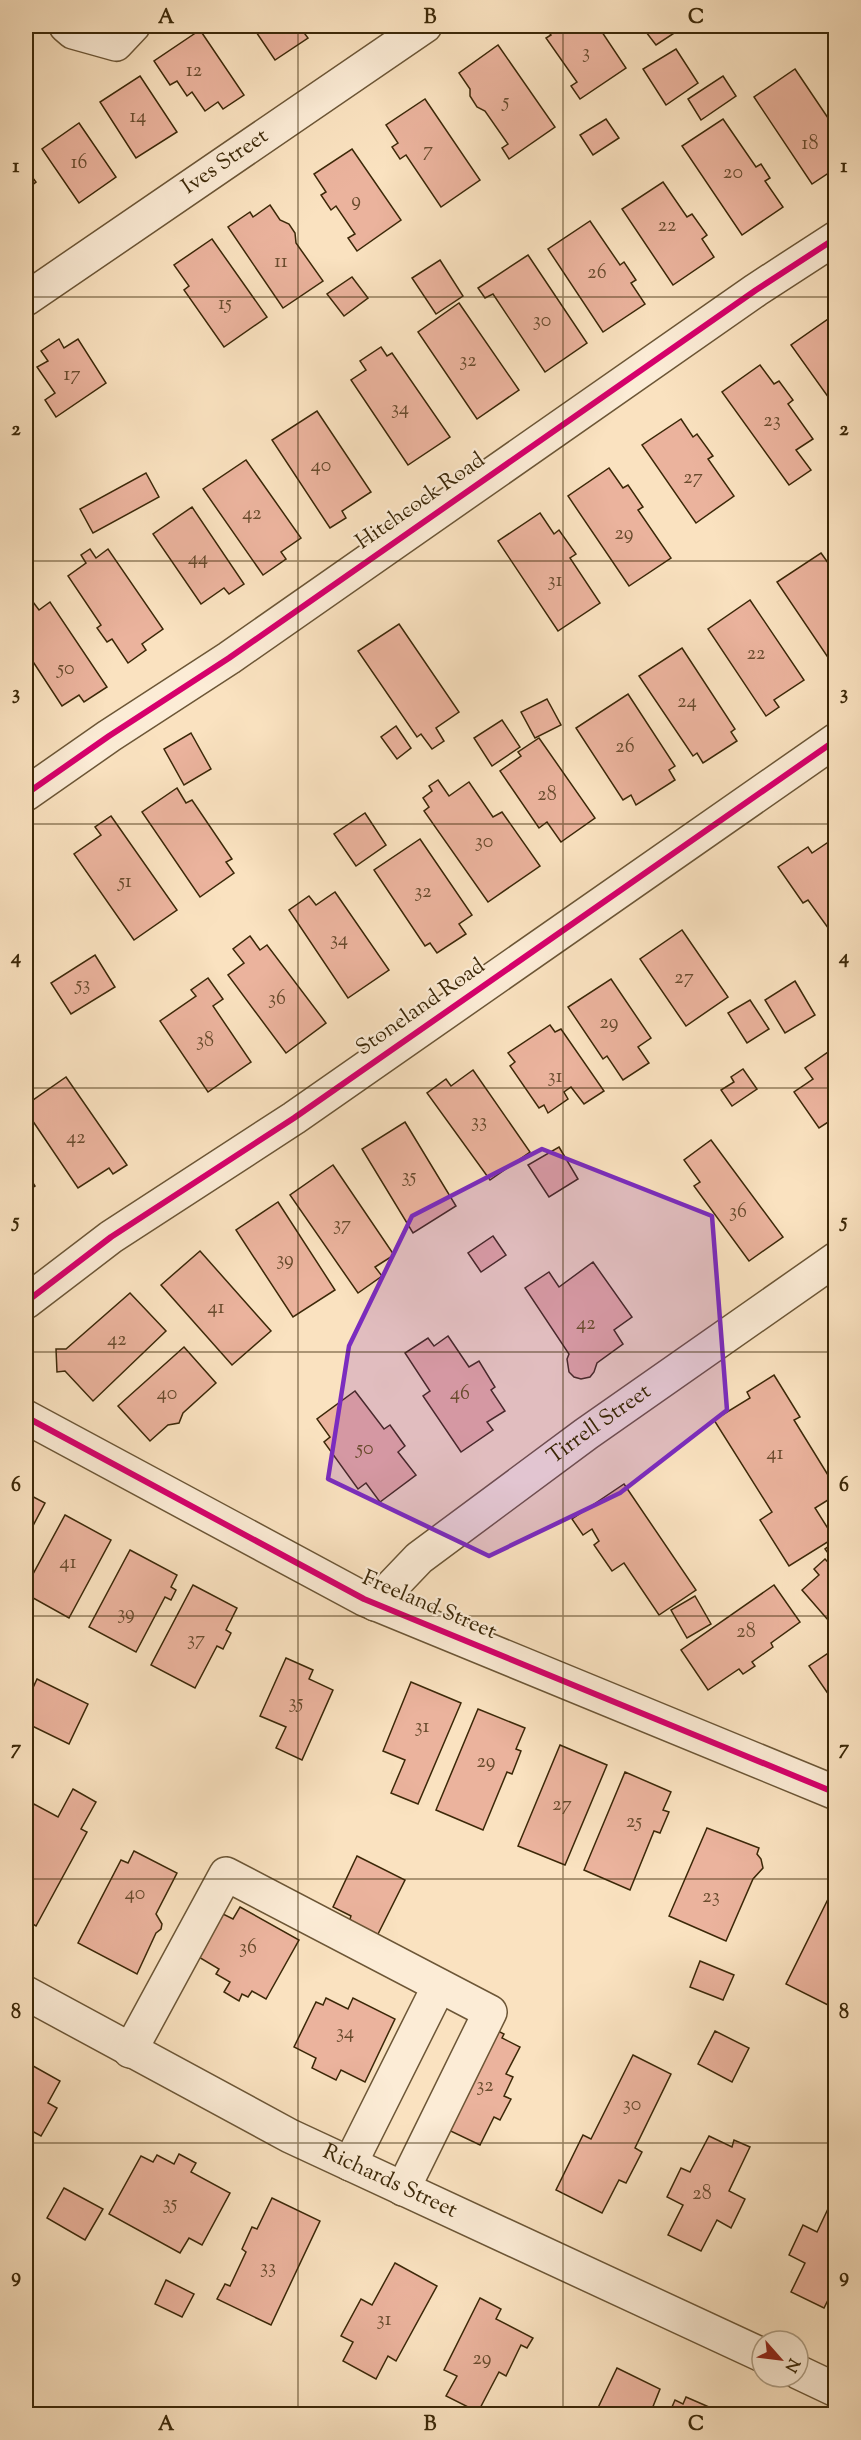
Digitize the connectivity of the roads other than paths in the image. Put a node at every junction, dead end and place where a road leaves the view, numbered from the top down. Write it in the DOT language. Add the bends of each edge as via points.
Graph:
graph roads {
  1 [pos="66,26"];
  2 [pos="133,26"];
  3 [pos="425,26"];
  4 [pos="836,238"];
  5 [pos="26,299"];
  6 [pos="836,740"];
  7 [pos="26,794"];
  8 [pos="836,1259"];
  9 [pos="26,1302"];
  10 [pos="26,1417"];
  11 [pos="375,1604"];
  12 [pos="836,1793"];
  13 [pos="439,1986"];
  14 [pos="26,1993"];
  15 [pos="130,2050"];
  16 [pos="350,2164"];
  17 [pos="403,2189"];
  18 [pos="750,2349"];
  19 [pos="810,2378"];
  20 [pos="836,2390"];
  1 -- 2 [label="street" via="116,44"];
  3 -- 5 [label="street, Ives Street"];
  4 -- 7 [label="street, Hitchcock Road" via="230,658"];
  6 -- 9 [label="street, Stoneland Road" via="294,1118 111,1237"];
  8 -- 11 [label="street, Tirrell Street" via="586,1434 419,1558"];
  10 -- 11 [label="street, Freeland Street"];
  11 -- 12 [label="street, Freeland Street"];
  13 -- 15 [label="street" via="226,1874"];
  13 -- 16 [label="street"];
  13 -- 17 [label="street" via="489,2012"];
  14 -- 15 [label="street, Richards Street"];
  15 -- 16 [label="street, Richards Street"];
  16 -- 17 [label="street, Richards Street"];
  17 -- 18 [label="street, Richards Street"];
  19 -- 20 [label="street"];
}
